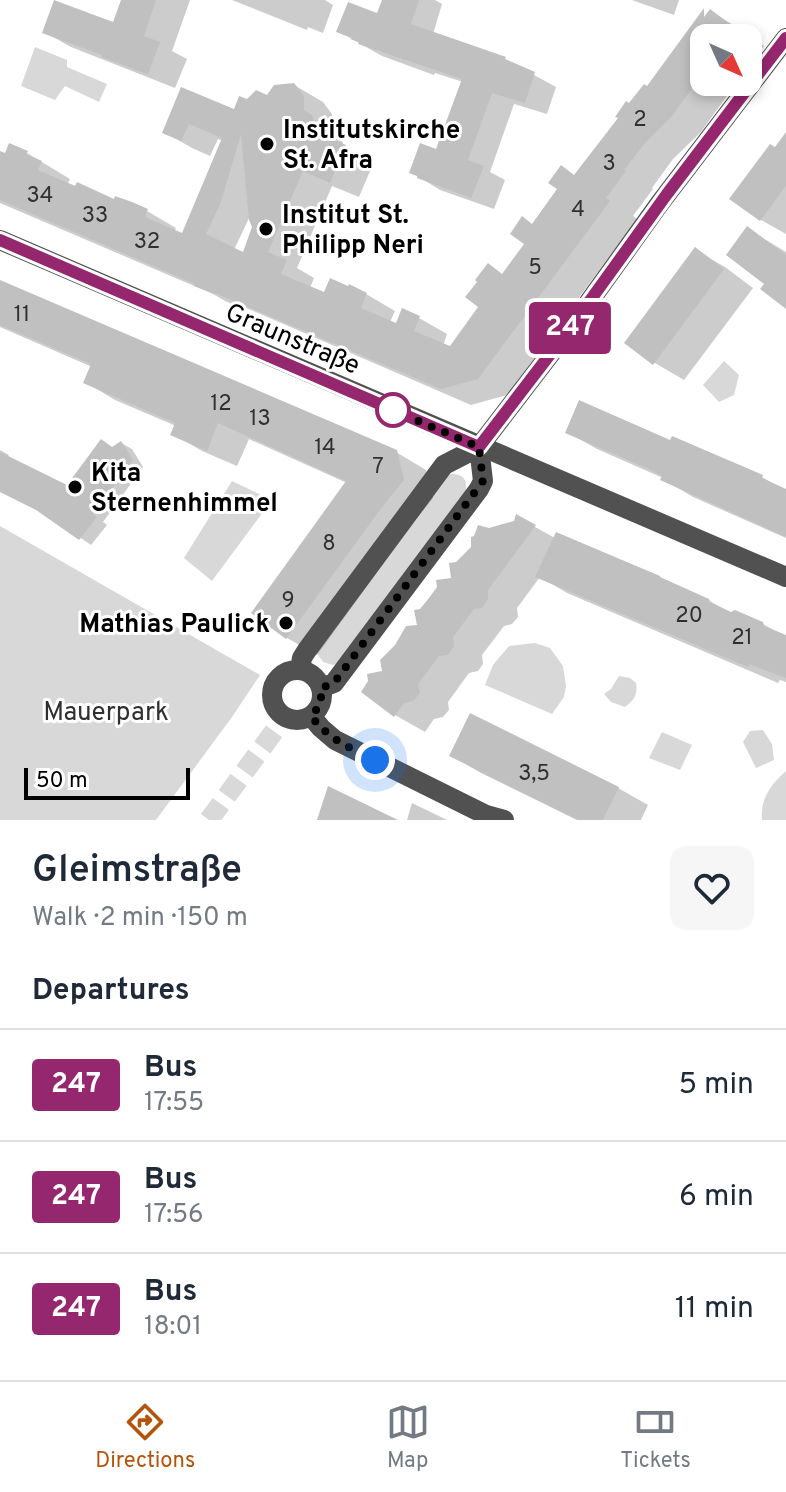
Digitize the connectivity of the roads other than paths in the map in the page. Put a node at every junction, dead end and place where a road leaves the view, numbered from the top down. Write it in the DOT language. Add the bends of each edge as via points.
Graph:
graph roads {
  1 [pos="786,38"];
  2 [pos="0,240"];
  3 [pos="479,447"];
  4 [pos="786,577"];
  5 [pos="300,670"];
  6 [pos="321,688"];
  7 [pos="311,716"];
  8 [pos="504,820"];
  1 -- 3 [label="street"];
  2 -- 3 [label="street, Graunstraße"];
  3 -- 4 [label="street, Graunstraße"];
  3 -- 5 [label="street" via="444,465 307,650"];
  3 -- 6 [label="street" via="479,489 334,683"];
  5 -- 6 [label="street"];
  5 -- 7 [label="street" via="277,680 274,704 283,719"];
  6 -- 7 [label="street" via="321,704"];
  7 -- 8 [label="street" via="335,740"];
}
